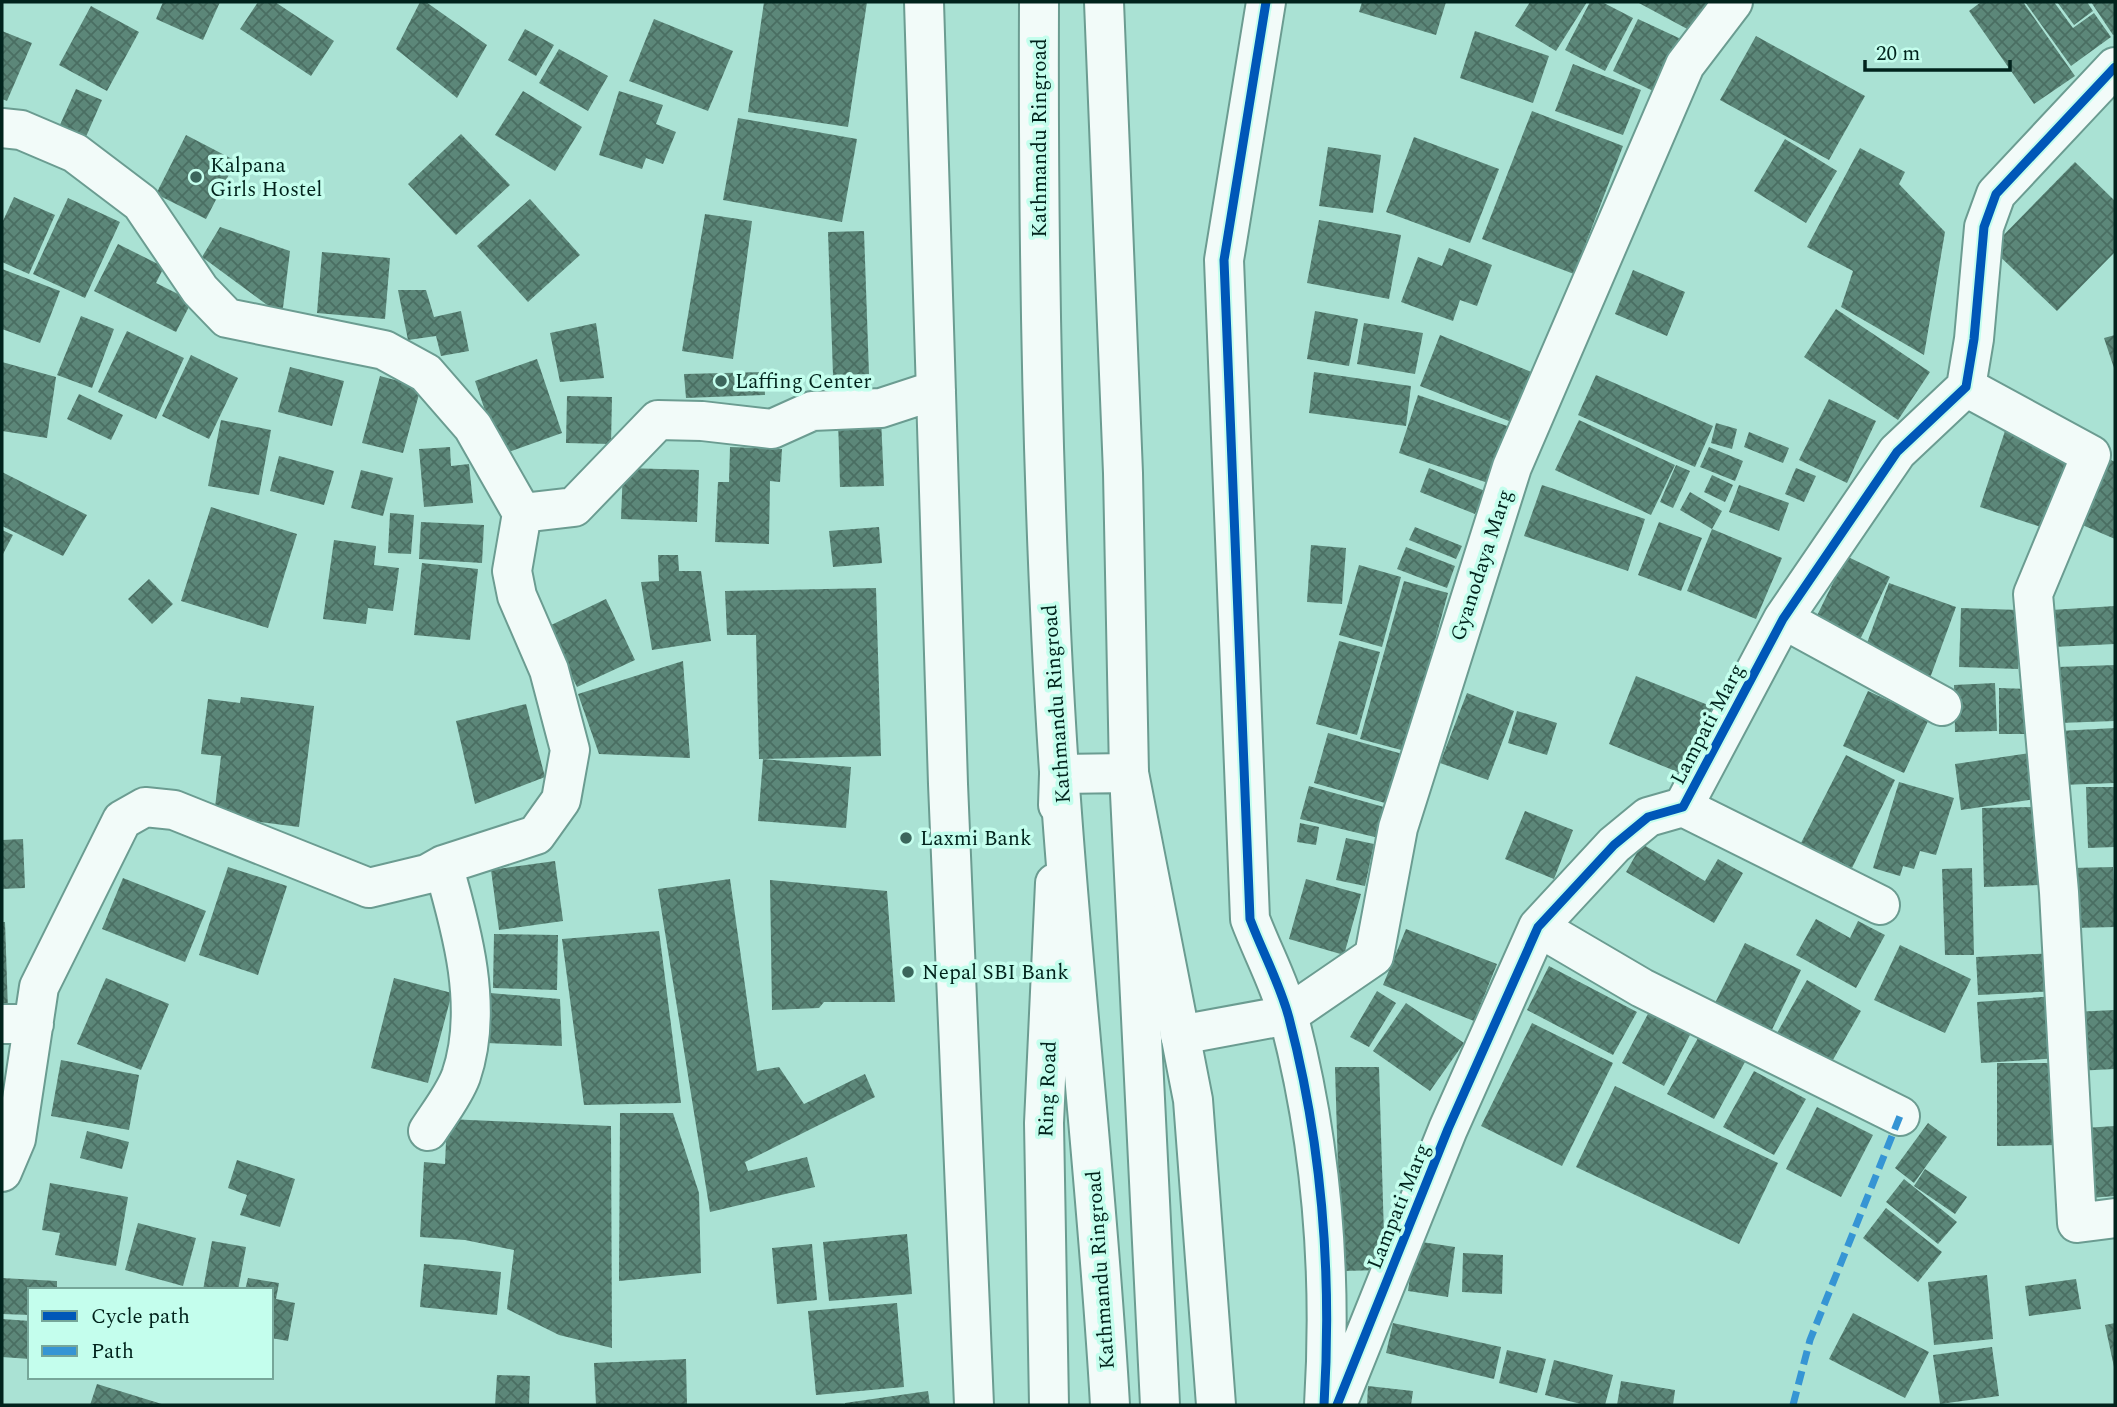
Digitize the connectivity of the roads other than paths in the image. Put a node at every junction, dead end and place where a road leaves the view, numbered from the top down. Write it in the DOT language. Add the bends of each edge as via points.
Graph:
graph roads {
  1 [pos="924,2"];
  2 [pos="1039,2"];
  3 [pos="1104,2"];
  4 [pos="1266,2"];
  5 [pos="1733,2"];
  6 [pos="2115,67"];
  7 [pos="2,128"];
  8 [pos="1966,387"];
  9 [pos="936,390"];
  10 [pos="523,513"];
  11 [pos="1783,619"];
  12 [pos="1942,706"];
  13 [pos="1129,773"];
  14 [pos="1059,774"];
  15 [pos="1683,807"];
  16 [pos="443,865"];
  17 [pos="1880,905"];
  18 [pos="1538,927"];
  19 [pos="1288,1015"];
  20 [pos="18,1024"];
  21 [pos="1181,1035"];
  22 [pos="1900,1116"];
  23 [pos="428,1131"];
  24 [pos="2,1172"];
  25 [pos="2115,1218"];
  26 [pos="974,1405"];
  27 [pos="1049,1405"];
  28 [pos="1110,1405"];
  29 [pos="1160,1405"];
  30 [pos="1216,1405"];
  31 [pos="1324,1405"];
  32 [pos="1337,1405"];
  1 -- 9 [label="main road"];
  2 -- 14 [label="main road, Kathmandu Ringroad" via="1040,294"];
  3 -- 13 [label="main road" via="1123,473"];
  4 -- 19 [label="main road" via="1224,260 1250,919"];
  5 -- 19 [label="main road, Gyanodaya Marg" via="1685,65 1512,467 1398,828 1374,956"];
  6 -- 8 [label="main road" via="1996,194 1984,227"];
  7 -- 10 [label="main road" via="21,130 75,153 141,203 200,290 227,318 384,350 426,373 473,427"];
  8 -- 11 [label="main road, Lampati Marg" via="1897,452"];
  8 -- 25 [label="main road" via="2091,455 2033,594 2059,892 2077,1223"];
  9 -- 10 [label="main road" via="881,408 812,411 772,429 658,420 574,507"];
  9 -- 26 [label="main road"];
  10 -- 16 [label="main road" via="512,571 517,596 562,712 570,750 561,800 536,835"];
  11 -- 12 [label="main road"];
  11 -- 15 [label="main road, Lampati Marg"];
  13 -- 14 [label="main road"];
  13 -- 21 [label="main road"];
  13 -- 29 [label="main road"];
  14 -- 27 [label="main road, Ring Road" via="1044,1123"];
  14 -- 28 [label="main road, Kathmandu Ringroad"];
  15 -- 17 [label="main road"];
  15 -- 18 [label="main road, Lampati Marg" via="1648,817 1614,845"];
  16 -- 20 [label="main road" via="427,874 369,888 174,810 145,807 122,820"];
  16 -- 23 [label="main road" via="461,927 471,1018 461,1076"];
  18 -- 22 [label="main road" via="1642,988"];
  18 -- 32 [label="main road, Lampati Marg" via="1448,1129"];
  19 -- 21 [label="main road, Gyanodaya Marg"];
  19 -- 31 [label="main road" via="1315,1137 1329,1324"];
  20 -- 24 [label="main road" via="16,1139"];
  21 -- 30 [label="main road" via="1193,1100"];
}
